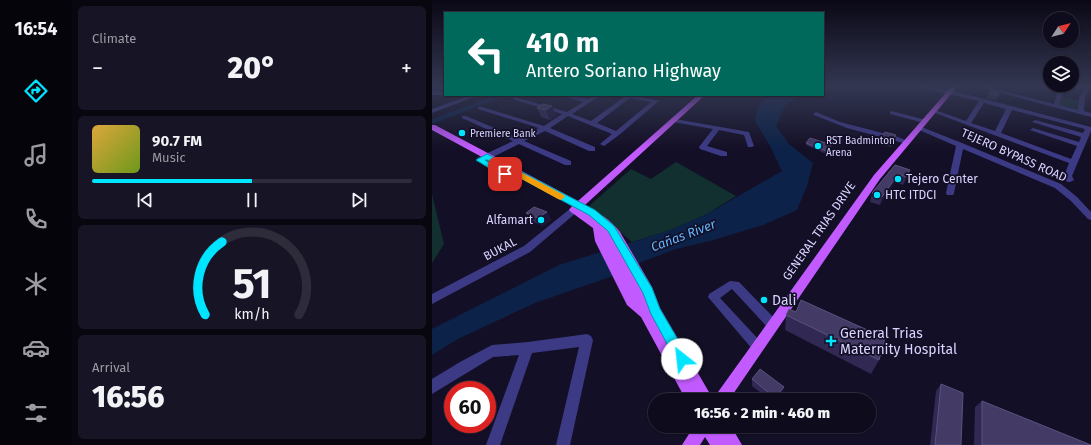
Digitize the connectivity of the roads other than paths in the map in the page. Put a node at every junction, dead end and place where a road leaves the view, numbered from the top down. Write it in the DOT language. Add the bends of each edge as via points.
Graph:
graph roads {
  1 [pos="480,108"];
  2 [pos="546,108"];
  3 [pos="578,108"];
  4 [pos="611,108"];
  5 [pos="648,108"];
  6 [pos="689,108"];
  7 [pos="936,108"];
  8 [pos="978,108"];
  9 [pos="1009,108"];
  10 [pos="1016,108"];
  11 [pos="1063,108"];
  12 [pos="1081,108"];
  13 [pos="933,111"];
  14 [pos="1081,112"];
  15 [pos="892,113"];
  16 [pos="568,114"];
  17 [pos="816,114"];
  18 [pos="1038,114"];
  19 [pos="1091,115"];
  20 [pos="464,117"];
  21 [pos="675,121"];
  22 [pos="1036,122"];
  23 [pos="593,123"];
  24 [pos="968,123"];
  25 [pos="922,124"];
  26 [pos="544,128"];
  27 [pos="717,128"];
  28 [pos="432,129"];
  29 [pos="1090,129"];
  30 [pos="616,134"];
  31 [pos="997,134"];
  32 [pos="1085,136"];
  33 [pos="1031,138"];
  34 [pos="518,141"];
  35 [pos="907,142"];
  36 [pos="604,144"];
  37 [pos="960,144"];
  38 [pos="1081,145"];
  39 [pos="750,146"];
  40 [pos="592,149"];
  41 [pos="724,154"];
  42 [pos="483,158"];
  43 [pos="1073,162"];
  44 [pos="568,164"];
  45 [pos="1070,180"];
  46 [pos="950,193"];
  47 [pos="577,208"];
  48 [pos="1091,217"];
  49 [pos="602,225"];
  50 [pos="608,238"];
  51 [pos="432,299"];
  52 [pos="651,312"];
  53 [pos="773,325"];
  54 [pos="757,346"];
  55 [pos="528,348"];
  56 [pos="432,387"];
  57 [pos="691,393"];
  58 [pos="702,393"];
  59 [pos="725,393"];
  60 [pos="698,433"];
  61 [pos="712,433"];
  62 [pos="726,433"];
  63 [pos="493,445"];
  64 [pos="562,445"];
  65 [pos="690,445"];
  66 [pos="720,445"];
  67 [pos="734,445"];
  1 -- 26 [label="street"];
  2 -- 16 [label="street"];
  3 -- 16 [label="street"];
  4 -- 23 [label="street"];
  5 -- 30 [label="street"];
  6 -- 21 [label="main road"];
  7 -- 13 [label="main road, GENERAL TRIAS DRIVE"];
  8 -- 24 [label="street"];
  9 -- 31 [label="street"];
  10 -- 18 [label="street"];
  11 -- 14 [label="street"];
  12 -- 14 [label="street"];
  13 -- 24 [label="street"];
  13 -- 25 [label="main road, GENERAL TRIAS DRIVE"];
  14 -- 19 [label="street"];
  15 -- 25 [label="street, TEJERO BYPASS ROAD"];
  16 -- 23 [label="street"];
  16 -- 26 [label="street"];
  17 -- 35 [label="street" via="849,128"];
  18 -- 22 [label="street"];
  18 -- 29 [label="street"];
  20 -- 34 [label="street"];
  21 -- 27 [label="street"];
  21 -- 47 [label="main road"];
  22 -- 32 [label="street"];
  22 -- 33 [label="street"];
  23 -- 30 [label="street"];
  24 -- 31 [label="street"];
  25 -- 35 [label="main road, GENERAL TRIAS DRIVE"];
  25 -- 37 [label="street, TEJERO BYPASS ROAD"];
  26 -- 34 [label="street"];
  26 -- 40 [label="street"];
  27 -- 39 [label="street" via="747,133"];
  27 -- 41 [label="street" via="703,147"];
  28 -- 42 [label="main road"];
  29 -- 32 [label="street"];
  30 -- 36 [label="street"];
  31 -- 33 [label="street"];
  32 -- 38 [label="street"];
  33 -- 38 [label="street"];
  33 -- 43 [label="street"];
  34 -- 42 [label="street"];
  34 -- 44 [label="street"];
  35 -- 53 [label="main road, GENERAL TRIAS DRIVE" via="877,177"];
  37 -- 46 [label="street"];
  37 -- 48 [label="street, TEJERO BYPASS ROAD" via="1058,186"];
  38 -- 43 [label="street"];
  42 -- 47 [label="main road"];
  43 -- 45 [label="street" via="1068,176"];
  47 -- 49 [label="main road" via="585,216"];
  47 -- 51 [label="street, BUKAL" via="527,249"];
  49 -- 50 [label="main road"];
  49 -- 50 [label="main road"];
  50 -- 52 [label="main road"];
  50 -- 52 [label="main road" via="619,279 631,301"];
  52 -- 57 [label="main road"];
  52 -- 58 [label="main road"];
  53 -- 54 [label="main road, GENERAL TRIAS DRIVE"];
  53 -- 54 [label="street" via="735,285 730,285 713,297"];
  54 -- 59 [label="main road, GENERAL TRIAS DRIVE"];
  55 -- 56 [label="street" via="492,351"];
  55 -- 63 [label="street"];
  55 -- 64 [label="street" via="587,340"];
  60 -- 65 [label="main road"];
  61 -- 66 [label="main road"];
  62 -- 67 [label="main road"];
}
